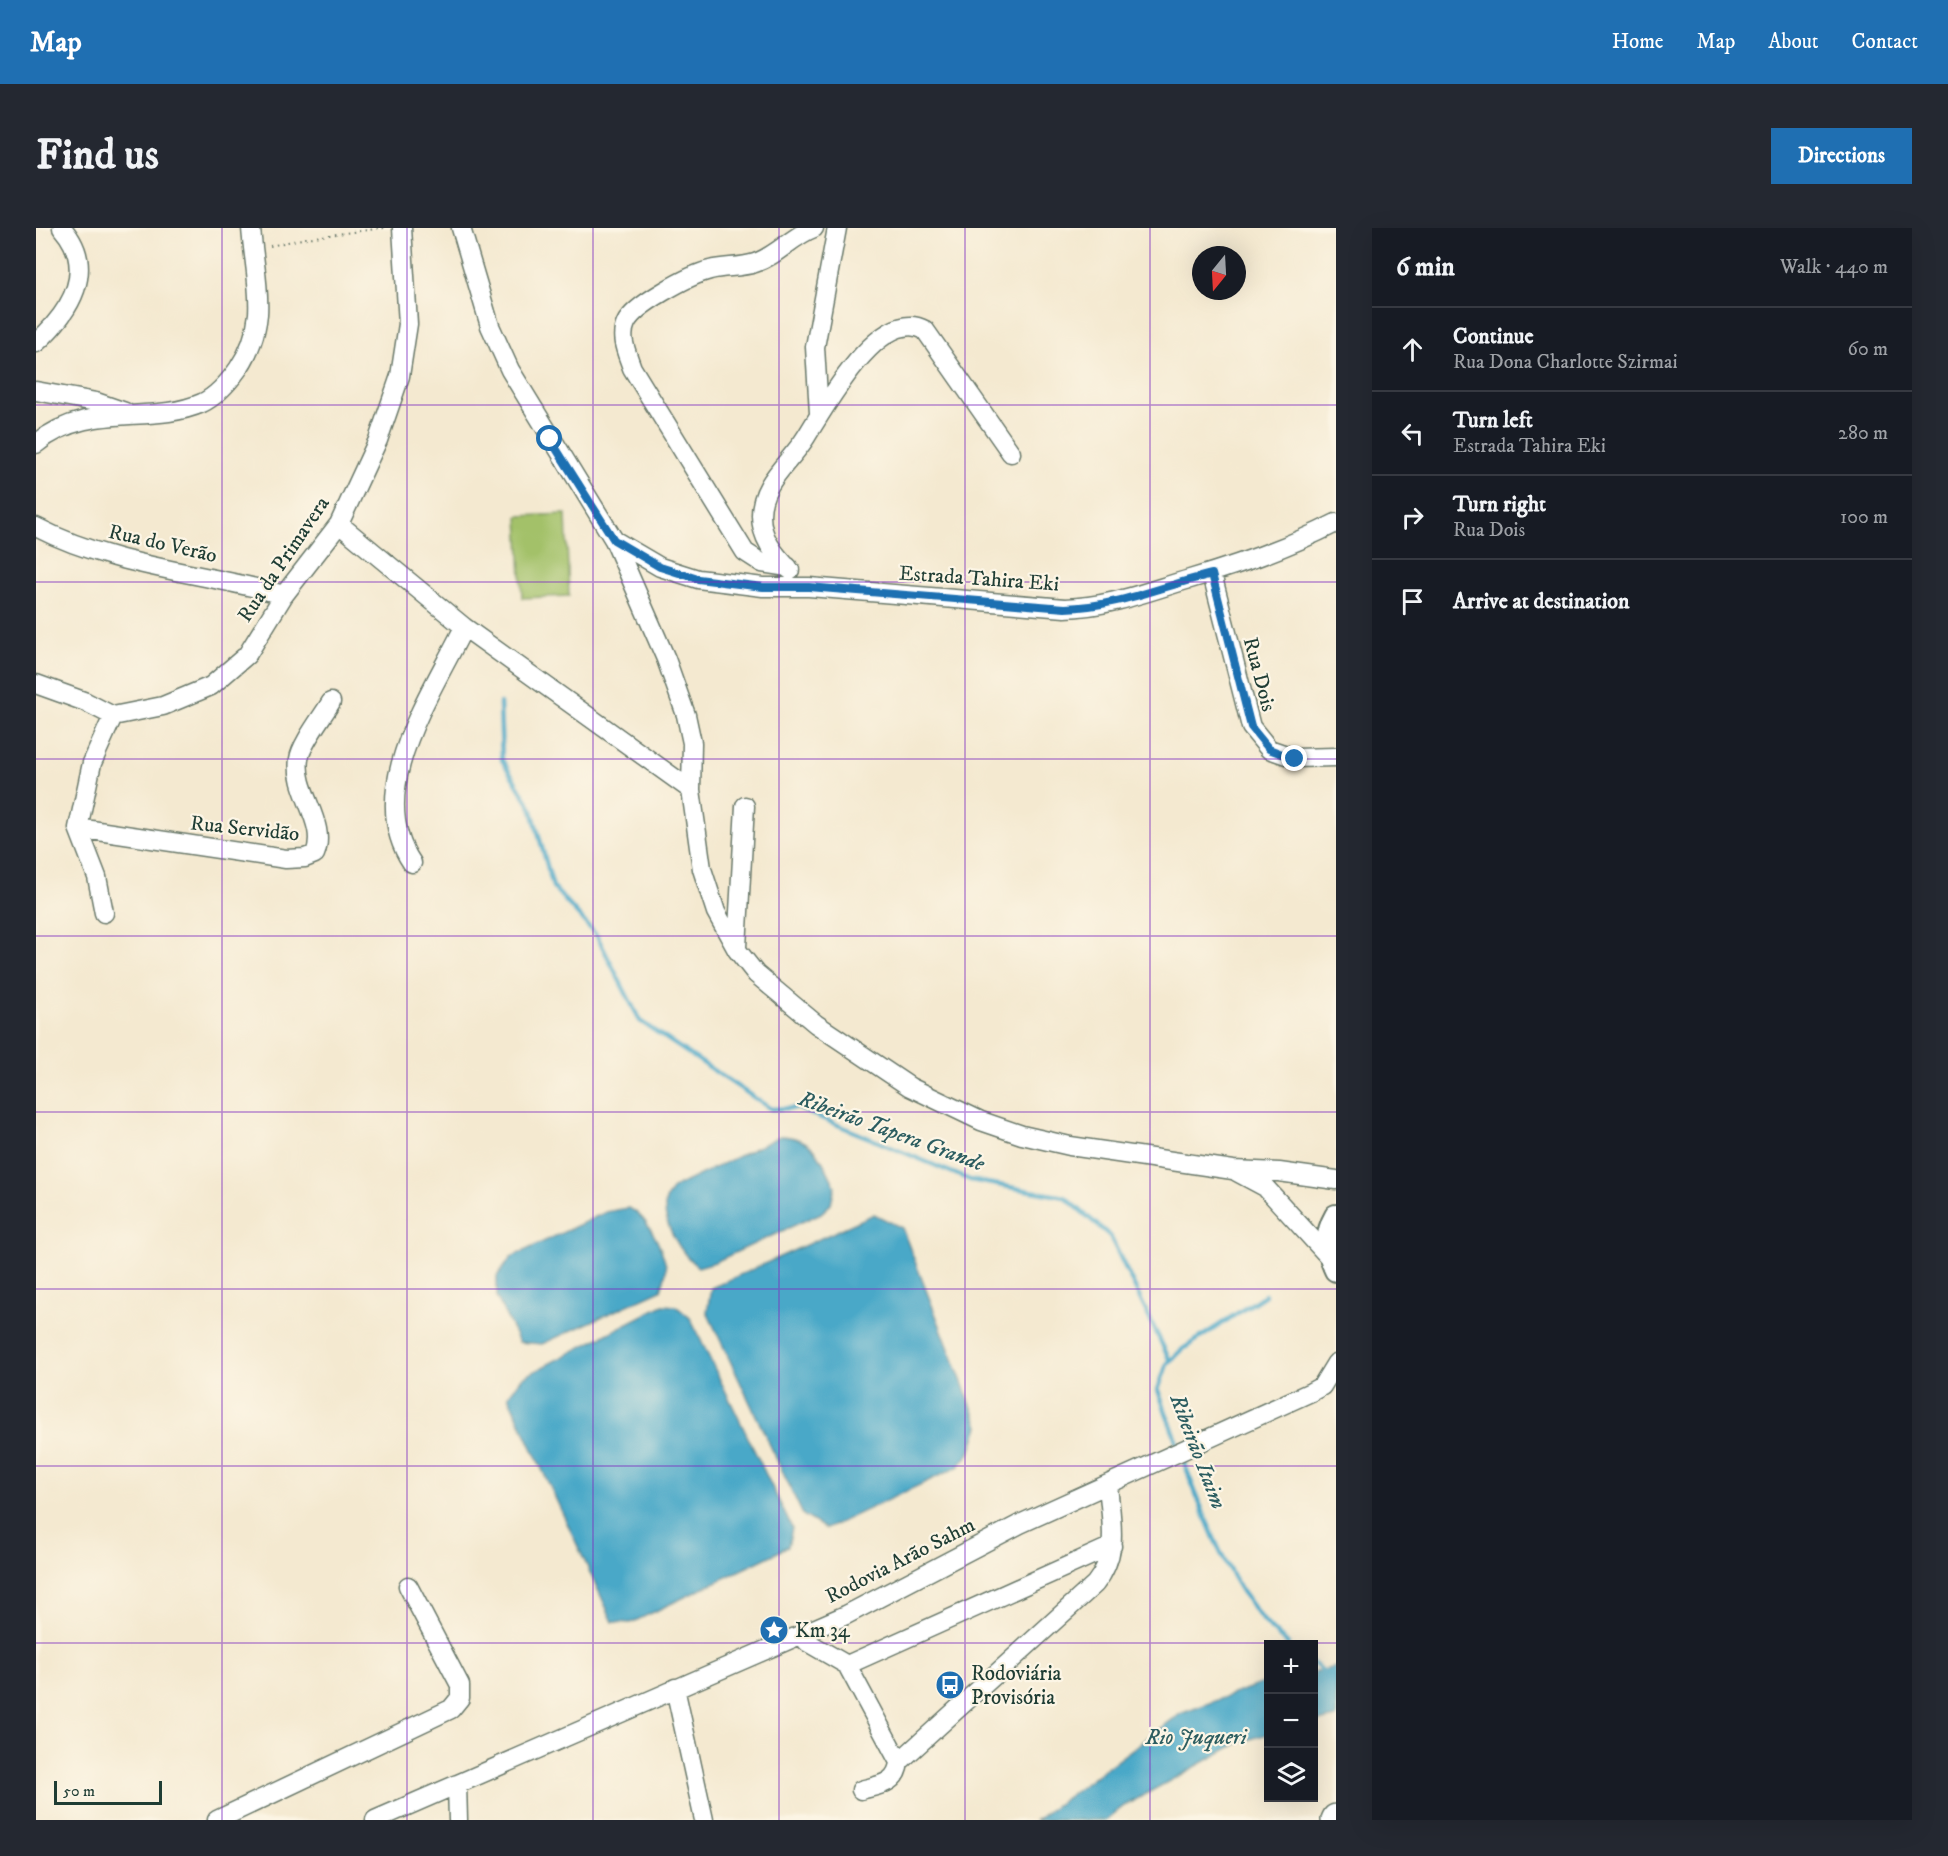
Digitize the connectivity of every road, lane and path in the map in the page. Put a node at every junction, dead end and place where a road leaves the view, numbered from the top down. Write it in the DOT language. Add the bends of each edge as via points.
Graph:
graph roads {
  1 [pos="62,228"];
  2 [pos="251,228"];
  3 [pos="384,228"];
  4 [pos="402,228"];
  5 [pos="814,228"];
  6 [pos="837,228"];
  7 [pos="459,232"];
  8 [pos="252,250"];
  9 [pos="36,343"];
  10 [pos="36,391"];
  11 [pos="129,413"];
  12 [pos="819,413"];
  13 [pos="36,444"];
  14 [pos="1011,453"];
  15 [pos="1336,523"];
  16 [pos="339,524"];
  17 [pos="36,527"];
  18 [pos="44,535"];
  19 [pos="614,540"];
  20 [pos="788,567"];
  21 [pos="1212,574"];
  22 [pos="809,587"];
  23 [pos="284,595"];
  24 [pos="464,627"];
  25 [pos="36,684"];
  26 [pos="331,702"];
  27 [pos="113,716"];
  28 [pos="1336,757"];
  29 [pos="691,790"];
  30 [pos="745,806"];
  31 [pos="78,828"];
  32 [pos="412,863"];
  33 [pos="104,913"];
  34 [pos="737,950"];
  35 [pos="1233,1170"];
  36 [pos="1336,1180"];
  37 [pos="1336,1216"];
  38 [pos="1333,1264"];
  39 [pos="1336,1363"];
  40 [pos="1336,1388"];
  41 [pos="1311,1392"];
  42 [pos="1108,1485"];
  43 [pos="1112,1546"];
  44 [pos="408,1586"];
  45 [pos="807,1642"];
  46 [pos="847,1665"];
  47 [pos="675,1688"];
  48 [pos="899,1762"];
  49 [pos="457,1784"];
  50 [pos="861,1790"];
  51 [pos="217,1820"];
  52 [pos="375,1820"];
  53 [pos="458,1820"];
  54 [pos="704,1820"];
  1 -- 9 [label="street" via="74,242 80,274 70,300 52,328"];
  2 -- 8 [label="street"];
  3 -- 8 [label="path"];
  4 -- 16 [label="street, Rua da Primavera" via="408,324 400,376 378,440"];
  5 -- 20 [label="street" via="799,233 756,263 711,270 670,289 640,307 626,322 623,339 632,368 745,552 762,563"];
  6 -- 12 [label="street" via="815,347"];
  7 -- 19 [label="street" via="490,326 510,370"];
  8 -- 11 [label="street" via="258,313 254,337 226,386 203,403"];
  10 -- 11 [label="street" via="96,402"];
  11 -- 13 [label="street" via="80,420"];
  12 -- 14 [label="street" via="844,375 869,348 903,325 914,324 925,330"];
  12 -- 20 [label="street" via="805,439 771,481 761,514 765,541"];
  15 -- 21 [label="street, Estrada Tahira Eki" via="1264,556"];
  16 -- 23 [label="street, Rua da Primavera"];
  16 -- 24 [label="street"];
  17 -- 18 [label="street, Rua do Verão"];
  18 -- 23 [label="street, Rua do Verão" via="129,561"];
  19 -- 22 [label="street, Estrada Tahira Eki" via="660,567 698,579 763,587"];
  19 -- 29 [label="street" via="686,715 692,743"];
  20 -- 22 [label="street"];
  21 -- 22 [label="street, Estrada Tahira Eki" via="1136,597 1092,607 1065,608"];
  21 -- 28 [label="street, Rua Dois" via="1251,727 1269,749 1295,759"];
  23 -- 27 [label="street, Rua da Primavera" via="247,655 211,686 163,706"];
  24 -- 29 [label="street"];
  24 -- 32 [label="street" via="399,765 394,792 395,823 402,849"];
  25 -- 27 [label="street"];
  26 -- 31 [label="street, Rua Servidão" via="299,756 298,776 319,838 315,854 286,859"];
  27 -- 31 [label="street" via="93,763"];
  29 -- 34 [label="street" via="702,869 716,912"];
  30 -- 34 [label="street"];
  31 -- 33 [label="street" via="97,877"];
  34 -- 35 [label="street" via="764,981 816,1024 945,1106 1032,1137"];
  35 -- 36 [label="street"];
  35 -- 38 [label="street" via="1266,1187"];
  37 -- 38 [label="main road" via="1327,1242"];
  39 -- 41 [label="street, Rodovia Arão Sahm" via="1322,1386"];
  40 -- 41 [label="street, Rodovia Arão Sahm"];
  41 -- 42 [label="street, Rodovia Arão Sahm"];
  42 -- 43 [label="street"];
  42 -- 47 [label="street, Rodovia Arão Sahm" via="1020,1524 846,1615"];
  43 -- 46 [label="street"];
  43 -- 48 [label="street" via="1107,1569 1095,1584"];
  44 -- 51 [label="street" via="460,1685 460,1698 451,1709"];
  45 -- 46 [label="street"];
  46 -- 48 [label="street"];
  47 -- 49 [label="street, Rodovia Arão Sahm"];
  47 -- 54 [label="street"];
  48 -- 50 [label="street" via="892,1781"];
  49 -- 52 [label="street, Rodovia Arão Sahm"];
  49 -- 53 [label="street"];
}
